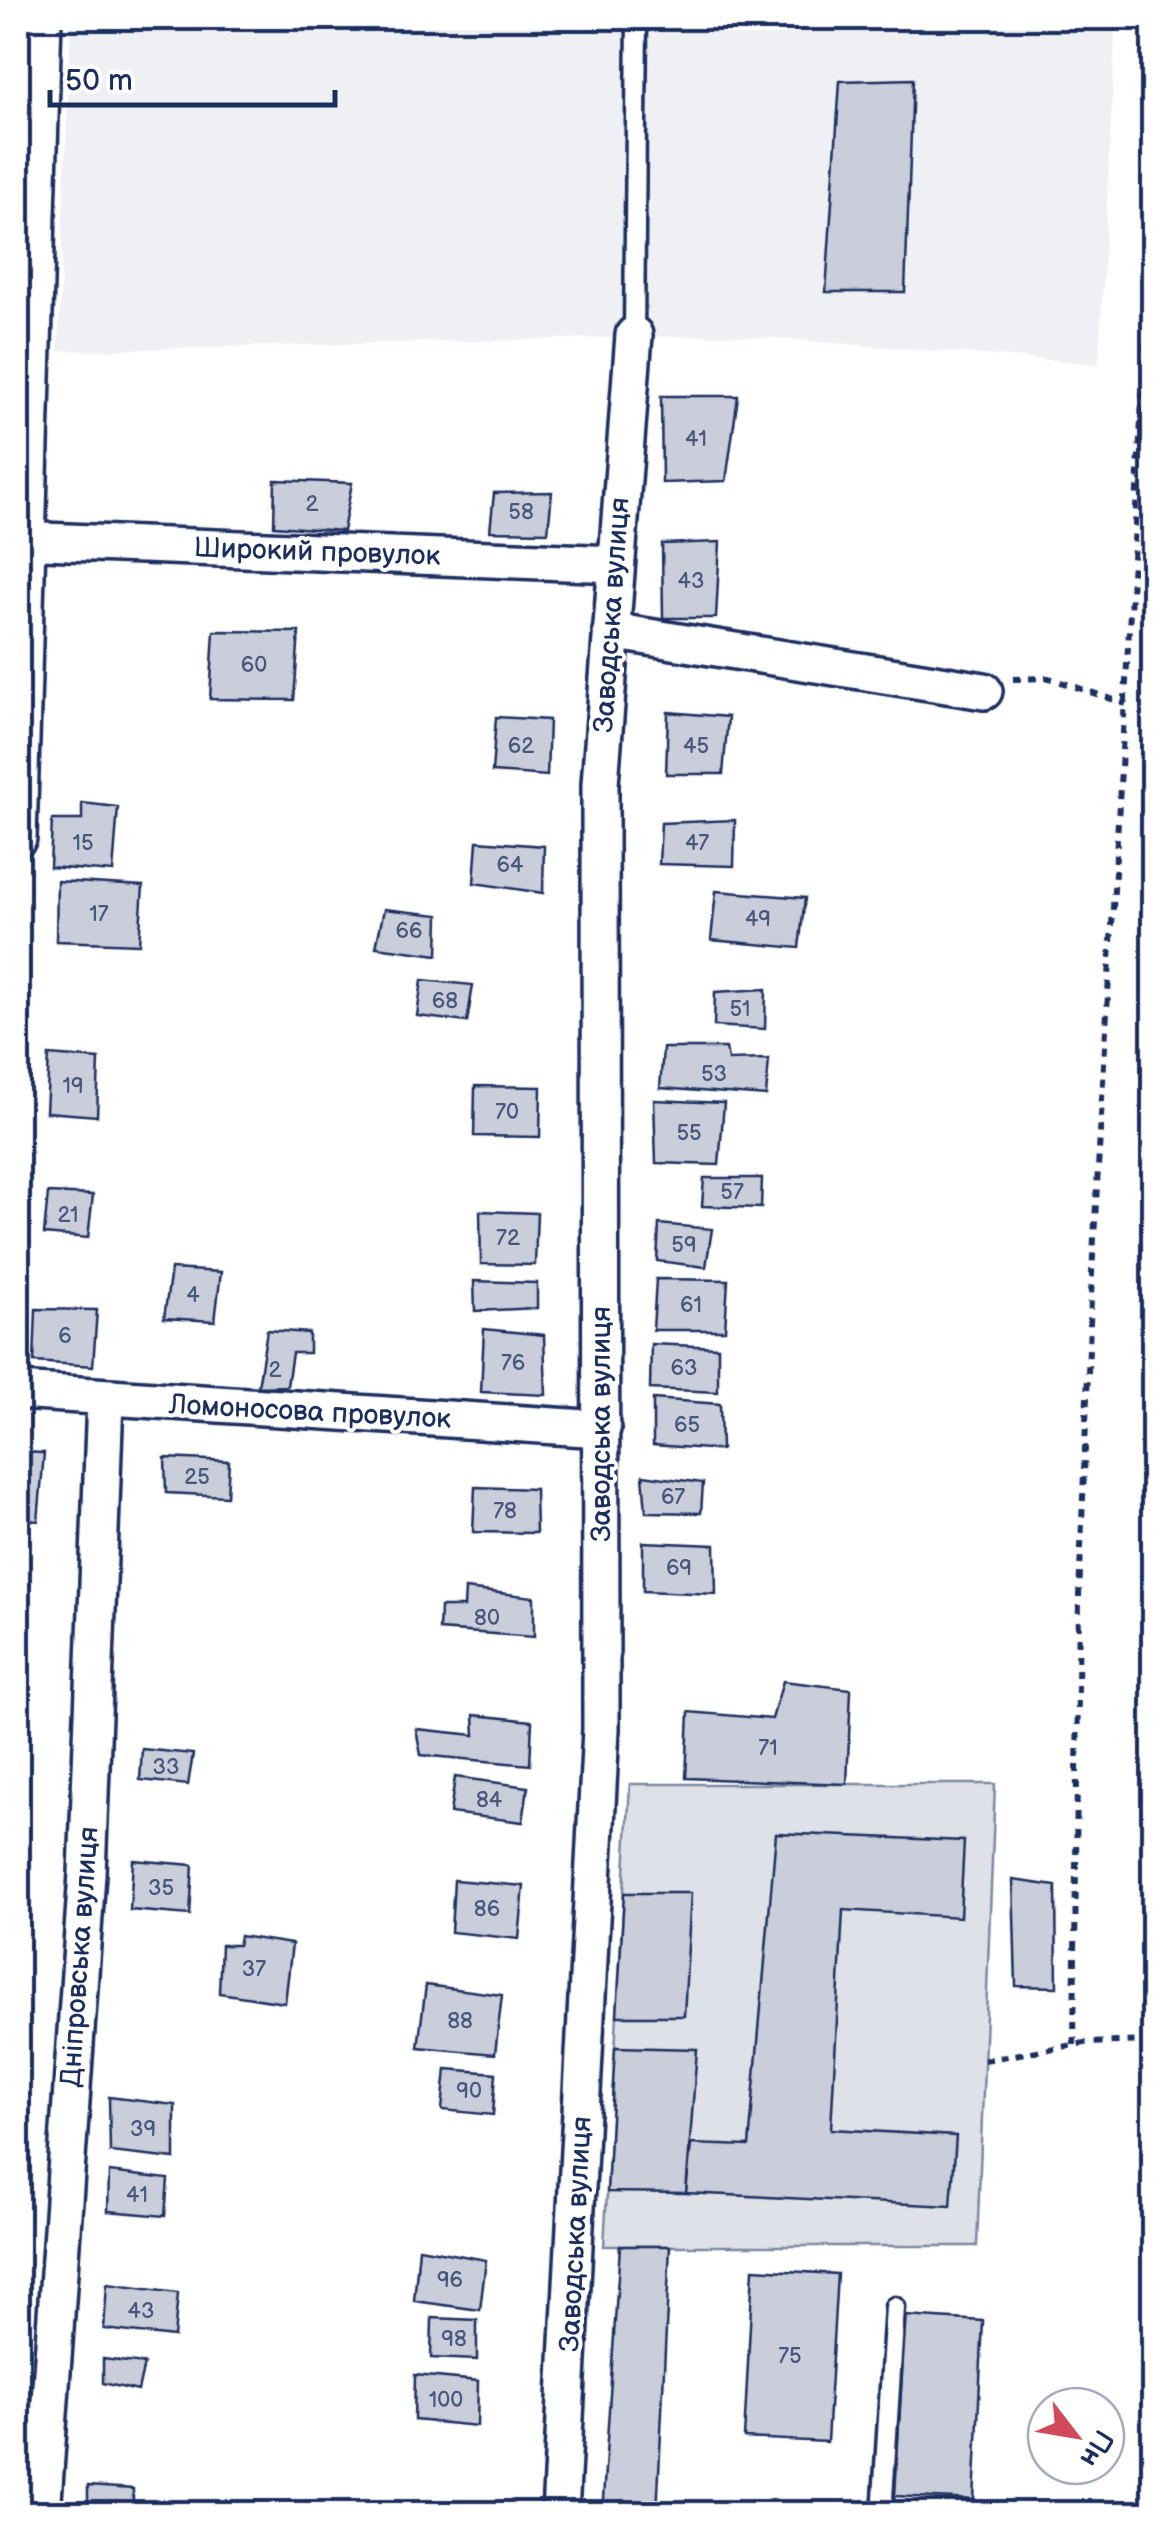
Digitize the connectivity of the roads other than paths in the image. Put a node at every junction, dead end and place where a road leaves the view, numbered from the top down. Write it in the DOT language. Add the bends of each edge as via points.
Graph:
graph roads {
  1 [pos="43,18"];
  2 [pos="637,18"];
  3 [pos="634,335"];
  4 [pos="22,540"];
  5 [pos="616,564"];
  6 [pos="611,631"];
  7 [pos="984,691"];
  8 [pos="18,838"];
  9 [pos="18,1391"];
  10 [pos="104,1400"];
  11 [pos="602,1429"];
  12 [pos="895,2308"];
  13 [pos="42,2514"];
  14 [pos="560,2514"];
  15 [pos="882,2514"];
  1 -- 4 [label="street"];
  2 -- 3 [label="lane"];
  3 -- 5 [label="street, Заводська вулиця"];
  4 -- 5 [label="street, Широкий провулок"];
  4 -- 8 [label="street"];
  5 -- 6 [label="street, Заводська вулиця"];
  6 -- 7 [label="street"];
  6 -- 11 [label="street, Заводська вулиця" via="600,784"];
  9 -- 10 [label="street, Ломоносова провулок"];
  10 -- 11 [label="street, Ломоносова провулок"];
  10 -- 13 [label="street, Дніпровська вулиця" via="87,1874"];
  11 -- 14 [label="street, Заводська вулиця" via="601,1729"];
  12 -- 15 [label="lane"];
}
